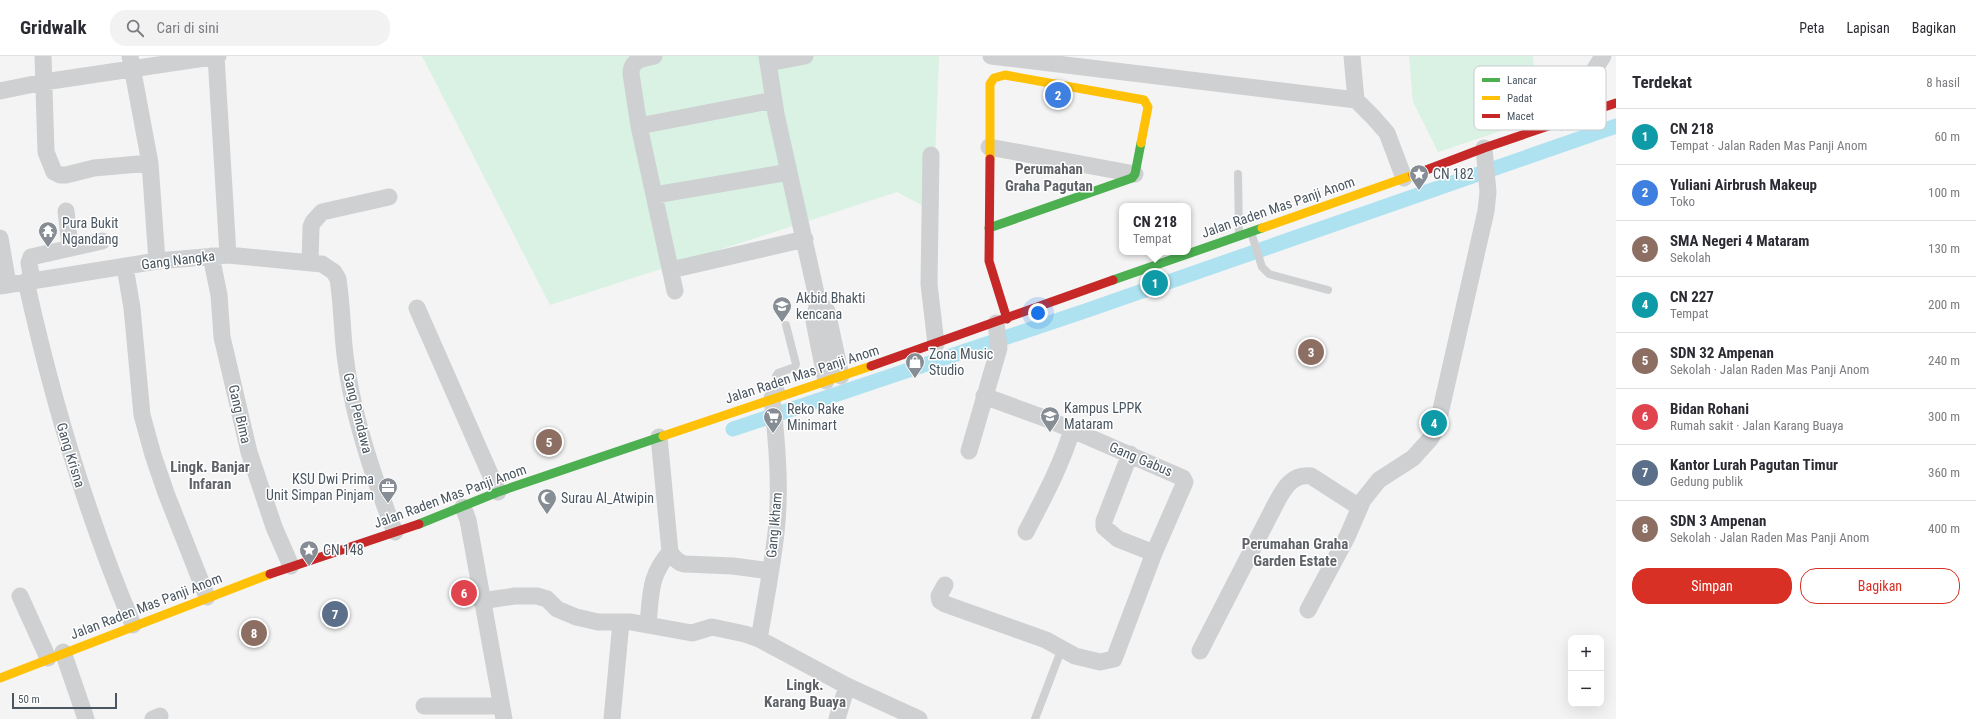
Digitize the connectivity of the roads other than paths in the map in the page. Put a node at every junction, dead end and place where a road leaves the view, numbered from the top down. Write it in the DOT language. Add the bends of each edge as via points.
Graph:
graph roads {
  1 [pos="43,56"];
  2 [pos="217,56"];
  3 [pos="654,56"];
  4 [pos="805,56"];
  5 [pos="991,56"];
  6 [pos="1352,56"];
  7 [pos="1603,56"];
  8 [pos="768,60"];
  9 [pos="1067,60"];
  10 [pos="131,63"];
  11 [pos="1597,66"];
  12 [pos="44,82"];
  13 [pos="0,91"];
  14 [pos="774,100"];
  15 [pos="1356,100"];
  16 [pos="1616,103"];
  17 [pos="1606,107"];
  18 [pos="639,126"];
  19 [pos="1543,130"];
  20 [pos="989,147"];
  21 [pos="1485,154"];
  22 [pos="931,155"];
  23 [pos="150,163"];
  24 [pos="789,172"];
  25 [pos="1135,174"];
  26 [pos="1238,174"];
  27 [pos="1404,178"];
  28 [pos="655,195"];
  29 [pos="389,197"];
  30 [pos="66,211"];
  31 [pos="989,228"];
  32 [pos="1251,231"];
  33 [pos="1239,236"];
  34 [pos="0,238"];
  35 [pos="804,239"];
  36 [pos="102,241"];
  37 [pos="70,247"];
  38 [pos="228,255"];
  39 [pos="211,256"];
  40 [pos="157,261"];
  41 [pos="310,263"];
  42 [pos="125,267"];
  43 [pos="671,270"];
  44 [pos="29,280"];
  45 [pos="4,285"];
  46 [pos="1328,290"];
  47 [pos="340,291"];
  48 [pos="675,291"];
  49 [pos="417,308"];
  50 [pos="786,325"];
  51 [pos="1000,331"];
  52 [pos="936,344"];
  53 [pos="833,379"];
  54 [pos="984,396"];
  55 [pos="776,406"];
  56 [pos="1072,430"];
  57 [pos="659,437"];
  58 [pos="969,451"];
  59 [pos="1130,454"];
  60 [pos="498,492"];
  61 [pos="463,507"];
  62 [pos="1359,507"];
  63 [pos="394,532"];
  64 [pos="1026,532"];
  65 [pos="670,552"];
  66 [pos="1154,553"];
  67 [pos="291,566"];
  68 [pos="770,571"];
  69 [pos="945,585"];
  70 [pos="20,596"];
  71 [pos="207,597"];
  72 [pos="481,601"];
  73 [pos="1308,610"];
  74 [pos="621,622"];
  75 [pos="648,624"];
  76 [pos="133,625"];
  77 [pos="759,639"];
  78 [pos="1062,648"];
  79 [pos="1200,651"];
  80 [pos="55,655"];
  81 [pos="0,678"];
  82 [pos="847,686"];
  83 [pos="424,706"];
  84 [pos="502,712"];
  85 [pos="86,719"];
  86 [pos="612,719"];
  87 [pos="837,719"];
  88 [pos="919,719"];
  89 [pos="1035,719"];
  1 -- 12 [label="street"];
  2 -- 10 [label="street"];
  2 -- 38 [label="street"];
  3 -- 18 [label="street" via="638,60 631,69"];
  4 -- 8 [label="street"];
  5 -- 9 [label="street"];
  6 -- 15 [label="street"];
  7 -- 11 [label="street"];
  8 -- 14 [label="street"];
  9 -- 15 [label="street"];
  10 -- 12 [label="street"];
  10 -- 23 [label="street"];
  12 -- 13 [label="street"];
  12 -- 23 [label="street" via="46,152 54,172 66,175 94,168"];
  14 -- 18 [label="street"];
  14 -- 24 [label="street"];
  15 -- 27 [label="street" via="1387,133"];
  16 -- 17 [label="street, Jalan Raden Mas Panji Anom"];
  18 -- 28 [label="street"];
  19 -- 21 [label="street, Jalan Raden Mas Panji Anom"];
  20 -- 25 [label="street"];
  20 -- 25 [label="street" via="990,84 999,76 1139,99 1144,100 1148,107"];
  20 -- 31 [label="street"];
  21 -- 27 [label="street, Jalan Raden Mas Panji Anom"];
  21 -- 62 [label="street" via="1488,192 1483,231 1437,427 1413,458 1377,482"];
  22 -- 52 [label="street" via="929,284"];
  23 -- 40 [label="street"];
  24 -- 28 [label="street"];
  24 -- 35 [label="street"];
  25 -- 31 [label="street" via="1128,181"];
  26 -- 33 [label="lane"];
  27 -- 32 [label="street, Jalan Raden Mas Panji Anom"];
  28 -- 43 [label="street"];
  29 -- 41 [label="street" via="322,212 311,227"];
  30 -- 37 [label="street"];
  31 -- 51 [label="street" via="989,261"];
  32 -- 33 [label="street, Jalan Raden Mas Panji Anom"];
  32 -- 46 [label="lane" via="1262,267 1269,274"];
  33 -- 51 [label="street, Jalan Raden Mas Panji Anom"];
  34 -- 45 [label="street"];
  35 -- 43 [label="street"];
  35 -- 53 [label="street" via="818,302 814,321"];
  36 -- 37 [label="street"];
  37 -- 44 [label="street, Gang Krisna" via="31,257"];
  38 -- 39 [label="street, Gang Nangka"];
  38 -- 41 [label="street, Gang Nangka"];
  39 -- 40 [label="street, Gang Nangka"];
  39 -- 67 [label="street, Gang Bima" via="219,295 222,337 249,452 274,527"];
  40 -- 42 [label="street, Gang Nangka"];
  41 -- 47 [label="street, Gang Nangka" via="322,264 334,272"];
  42 -- 44 [label="street, Gang Nangka"];
  42 -- 71 [label="street" via="132,308 142,415 162,480"];
  43 -- 48 [label="street"];
  44 -- 45 [label="street, Gang Nangka"];
  44 -- 76 [label="street, Gang Krisna" via="49,381 78,479 112,576"];
  47 -- 63 [label="street, Gang Pendawa" via="345,356 355,407 374,476"];
  49 -- 60 [label="street"];
  50 -- 55 [label="lane" via="796,364 795,367 776,376"];
  51 -- 52 [label="street, Jalan Raden Mas Panji Anom"];
  51 -- 54 [label="street"];
  52 -- 53 [label="street, Jalan Raden Mas Panji Anom"];
  53 -- 55 [label="street, Jalan Raden Mas Panji Anom"];
  54 -- 56 [label="street, Gang Gabus"];
  54 -- 58 [label="street"];
  55 -- 57 [label="street, Jalan Raden Mas Panji Anom"];
  55 -- 68 [label="street, Gang Ikham" via="778,500"];
  56 -- 59 [label="street, Gang Gabus"];
  56 -- 64 [label="street" via="1055,476"];
  57 -- 60 [label="street, Jalan Raden Mas Panji Anom"];
  57 -- 65 [label="street"];
  59 -- 66 [label="street" via="1104,521 1104,527 1118,539"];
  59 -- 66 [label="street, Gang Gabus" via="1184,479 1184,485"];
  60 -- 61 [label="street, Jalan Raden Mas Panji Anom"];
  61 -- 63 [label="street, Jalan Raden Mas Panji Anom"];
  61 -- 72 [label="street" via="468,520"];
  62 -- 73 [label="street" via="1338,555"];
  62 -- 79 [label="street" via="1311,476 1293,479 1273,509"];
  63 -- 67 [label="street, Jalan Raden Mas Panji Anom"];
  65 -- 68 [label="street" via="682,564 733,566"];
  65 -- 75 [label="street" via="655,573"];
  66 -- 78 [label="street, Gang Gabus" via="1114,659 1100,662 1075,656"];
  67 -- 71 [label="street, Jalan Raden Mas Panji Anom"];
  68 -- 77 [label="street, Gang Ikham"];
  69 -- 78 [label="street" via="939,596 940,601"];
  70 -- 80 [label="street"];
  71 -- 76 [label="street, Jalan Raden Mas Panji Anom"];
  72 -- 74 [label="street" via="537,596 548,599 557,609 576,617 598,622"];
  72 -- 84 [label="street"];
  74 -- 75 [label="street"];
  74 -- 86 [label="street"];
  75 -- 77 [label="street" via="692,633 712,627"];
  76 -- 80 [label="street, Jalan Raden Mas Panji Anom"];
  77 -- 82 [label="street"];
  78 -- 89 [label="lane"];
  80 -- 81 [label="street, Jalan Raden Mas Panji Anom"];
  80 -- 85 [label="street"];
  82 -- 87 [label="street"];
  82 -- 88 [label="street"];
  83 -- 84 [label="street"];
}
